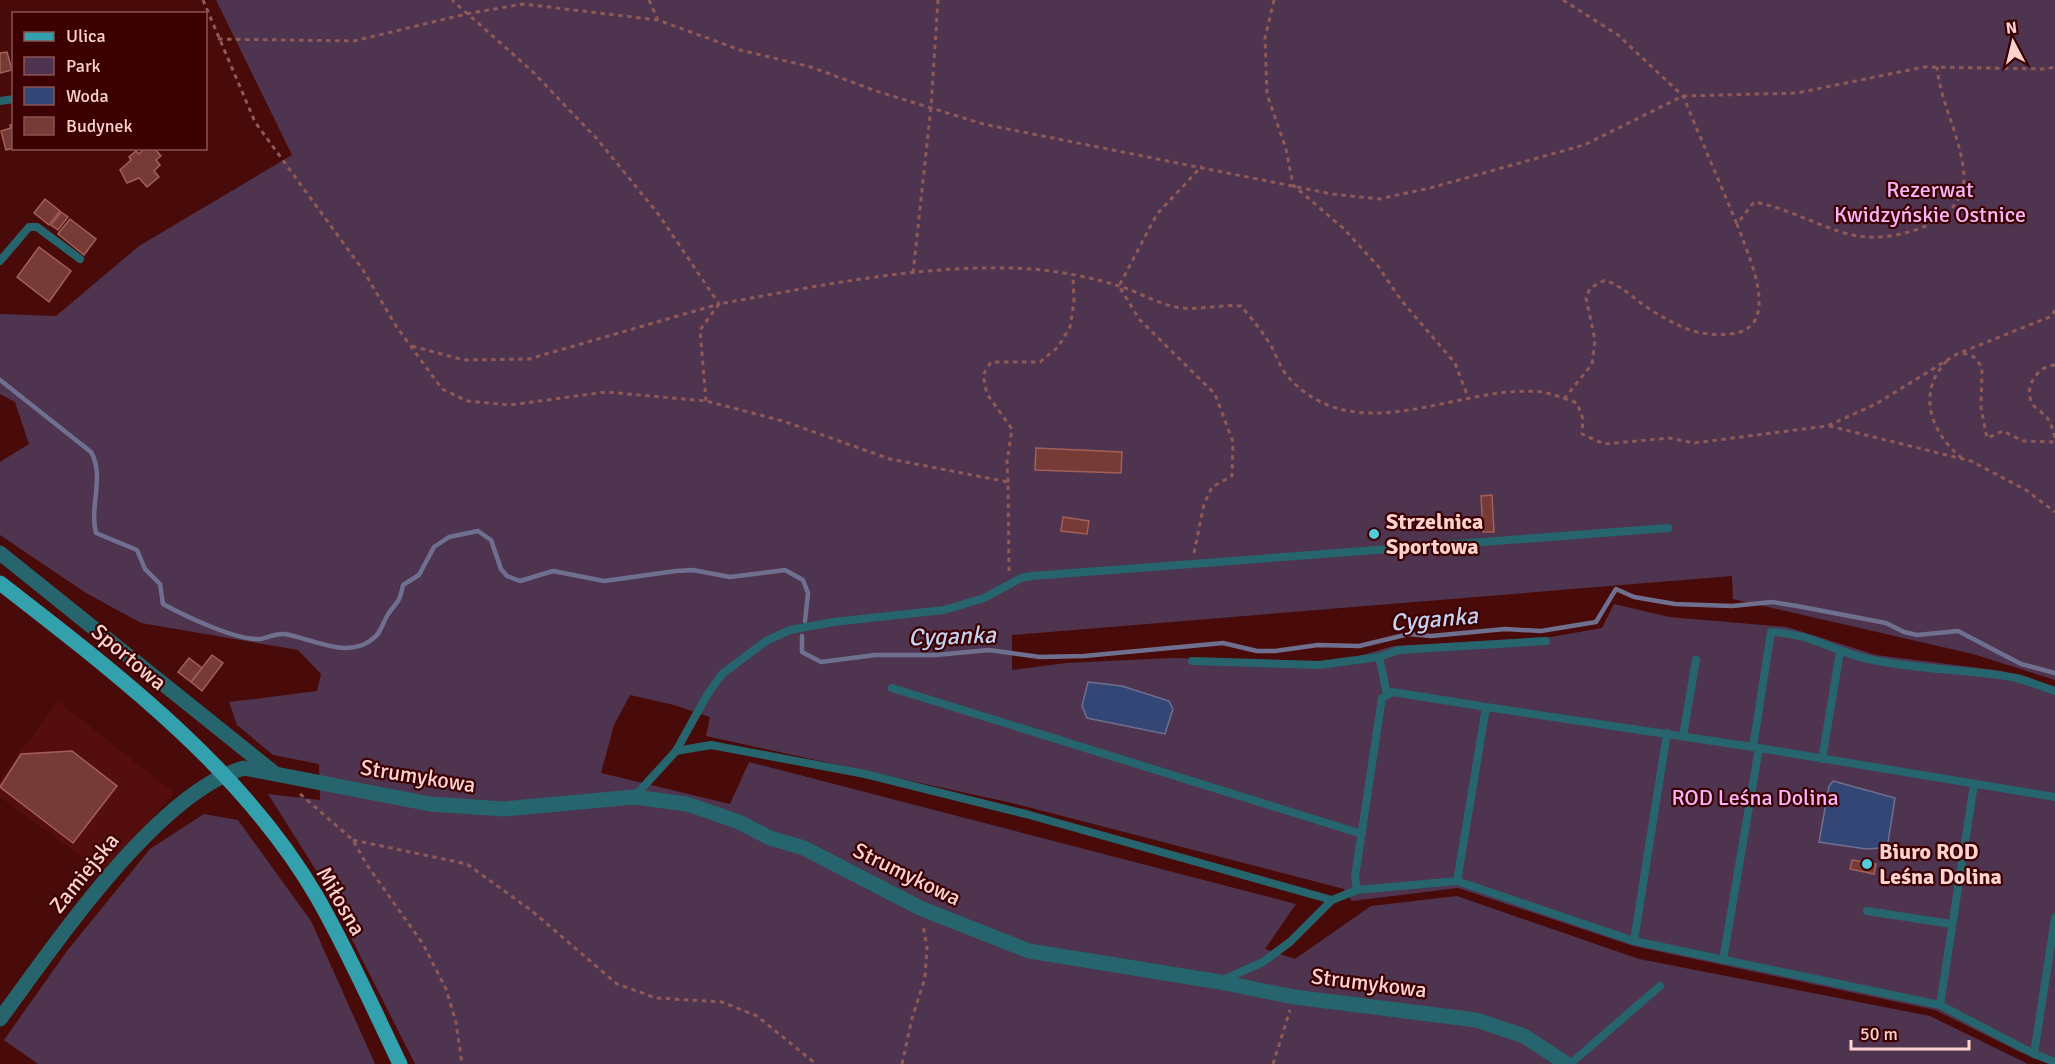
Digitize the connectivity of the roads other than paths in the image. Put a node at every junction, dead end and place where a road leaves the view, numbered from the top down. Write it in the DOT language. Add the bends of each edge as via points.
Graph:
graph roads {
  1 [pos="80,259"];
  2 [pos="0,261"];
  3 [pos="1668,528"];
  4 [pos="0,553"];
  5 [pos="0,583"];
  6 [pos="1546,641"];
  7 [pos="1840,652"];
  8 [pos="1379,657"];
  9 [pos="1696,660"];
  10 [pos="1192,661"];
  11 [pos="892,688"];
  12 [pos="2055,691"];
  13 [pos="1387,694"];
  14 [pos="1486,706"];
  15 [pos="1666,733"];
  16 [pos="1683,736"];
  17 [pos="1756,747"];
  18 [pos="676,751"];
  19 [pos="1822,759"];
  20 [pos="275,773"];
  21 [pos="223,774"];
  22 [pos="1974,784"];
  23 [pos="634,797"];
  24 [pos="2055,797"];
  25 [pos="1362,834"];
  26 [pos="1457,881"];
  27 [pos="1357,890"];
  28 [pos="1332,900"];
  29 [pos="1867,911"];
  30 [pos="2055,918"];
  31 [pos="1951,924"];
  32 [pos="1634,941"];
  33 [pos="1723,960"];
  34 [pos="1220,982"];
  35 [pos="1660,986"];
  36 [pos="1940,1005"];
  37 [pos="0,1019"];
  38 [pos="2034,1054"];
  39 [pos="2055,1062"];
  40 [pos="400,1064"];
  41 [pos="1569,1064"];
  1 -- 2 [label="lane" via="37,227 29,227"];
  3 -- 18 [label="lane" via="1032,576 984,598 944,610 790,630 766,641 722,674"];
  4 -- 20 [label="street"];
  5 -- 21 [label="main road, Sportowa" via="158,711"];
  6 -- 8 [label="lane" via="1399,650"];
  7 -- 12 [label="lane" via="1870,660 2018,678"];
  7 -- 17 [label="lane" via="1800,635 1771,632"];
  7 -- 19 [label="lane"];
  8 -- 10 [label="lane" via="1319,665"];
  8 -- 13 [label="lane"];
  9 -- 16 [label="lane"];
  11 -- 25 [label="lane"];
  13 -- 14 [label="lane"];
  13 -- 25 [label="lane" via="1382,698"];
  14 -- 15 [label="lane"];
  14 -- 26 [label="lane"];
  15 -- 16 [label="lane"];
  15 -- 32 [label="lane"];
  16 -- 17 [label="lane"];
  17 -- 19 [label="lane"];
  17 -- 33 [label="lane"];
  18 -- 23 [label="lane"];
  18 -- 28 [label="lane" via="711,745 865,774 1026,814"];
  19 -- 22 [label="lane"];
  20 -- 21 [label="street, Strumykowa" via="244,768"];
  20 -- 23 [label="street, Strumykowa" via="460,808 569,805"];
  21 -- 37 [label="street, Zamiejska" via="141,839 64,932"];
  21 -- 40 [label="main road, Miłosna" via="249,803 316,896"];
  22 -- 24 [label="lane"];
  22 -- 31 [label="lane"];
  23 -- 34 [label="street, Strumykowa" via="687,804 739,822 770,838 804,848 920,908 1029,951"];
  25 -- 27 [label="lane" via="1355,877"];
  26 -- 27 [label="lane"];
  26 -- 32 [label="lane"];
  27 -- 28 [label="lane"];
  28 -- 34 [label="lane" via="1290,942 1263,962"];
  29 -- 31 [label="lane"];
  30 -- 38 [label="lane"];
  31 -- 36 [label="lane"];
  32 -- 33 [label="lane"];
  33 -- 36 [label="lane"];
  34 -- 41 [label="street, Strumykowa" via="1294,997 1476,1020 1524,1036"];
  35 -- 41 [label="lane"];
  36 -- 38 [label="lane"];
  38 -- 39 [label="lane"];
}
